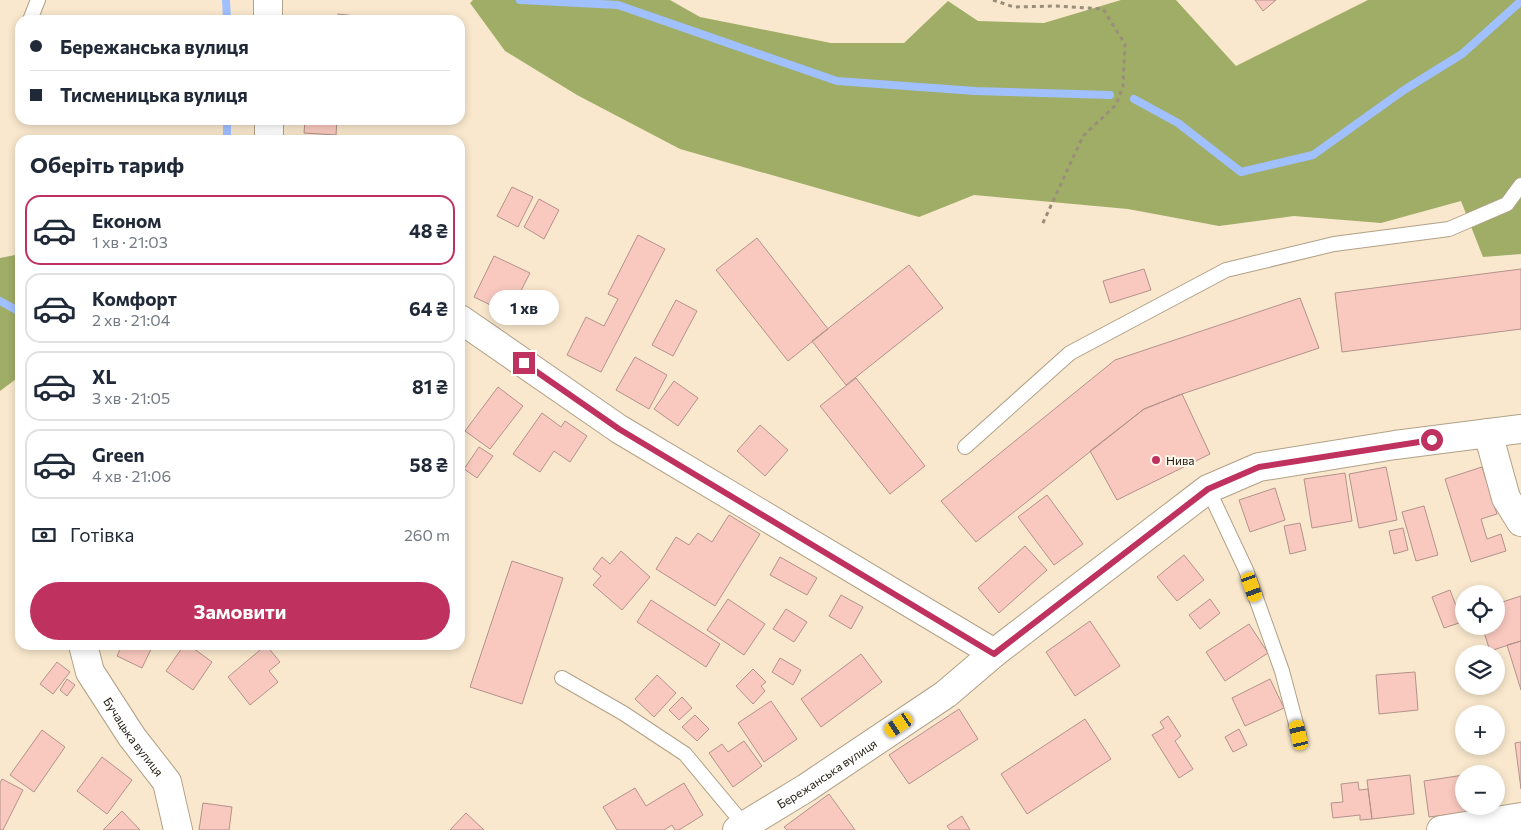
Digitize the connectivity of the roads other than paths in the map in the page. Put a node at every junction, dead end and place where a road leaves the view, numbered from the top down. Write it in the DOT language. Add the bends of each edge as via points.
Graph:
graph roads {
  1 [pos="38,0"];
  2 [pos="268,0"];
  3 [pos="32,15"];
  4 [pos="268,15"];
  5 [pos="1521,185"];
  6 [pos="465,322"];
  7 [pos="1521,429"];
  8 [pos="1488,433"];
  9 [pos="965,447"];
  10 [pos="1208,489"];
  11 [pos="1521,522"];
  12 [pos="84,650"];
  13 [pos="994,654"];
  14 [pos="562,678"];
  15 [pos="1299,735"];
  16 [pos="1521,817"];
  17 [pos="741,828"];
  18 [pos="178,830"];
  19 [pos="1441,830"];
  1 -- 3 [label="lane"];
  2 -- 4 [label="street"];
  5 -- 9 [label="lane" via="1507,204 1449,229 1334,244 1226,270 1070,354"];
  6 -- 13 [label="street" via="619,429"];
  7 -- 8 [label="street, Бережанська вулиця"];
  8 -- 10 [label="street, Бережанська вулиця" via="1259,467"];
  8 -- 11 [label="street" via="1506,498"];
  10 -- 13 [label="street, Бережанська вулиця"];
  10 -- 15 [label="lane" via="1246,570 1282,671"];
  12 -- 18 [label="street, Бучацька вулиця" via="90,672 132,737 167,782"];
  13 -- 17 [label="street, Бережанська вулиця" via="946,694"];
  14 -- 17 [label="lane" via="685,754"];
  16 -- 19 [label="street"];
}
